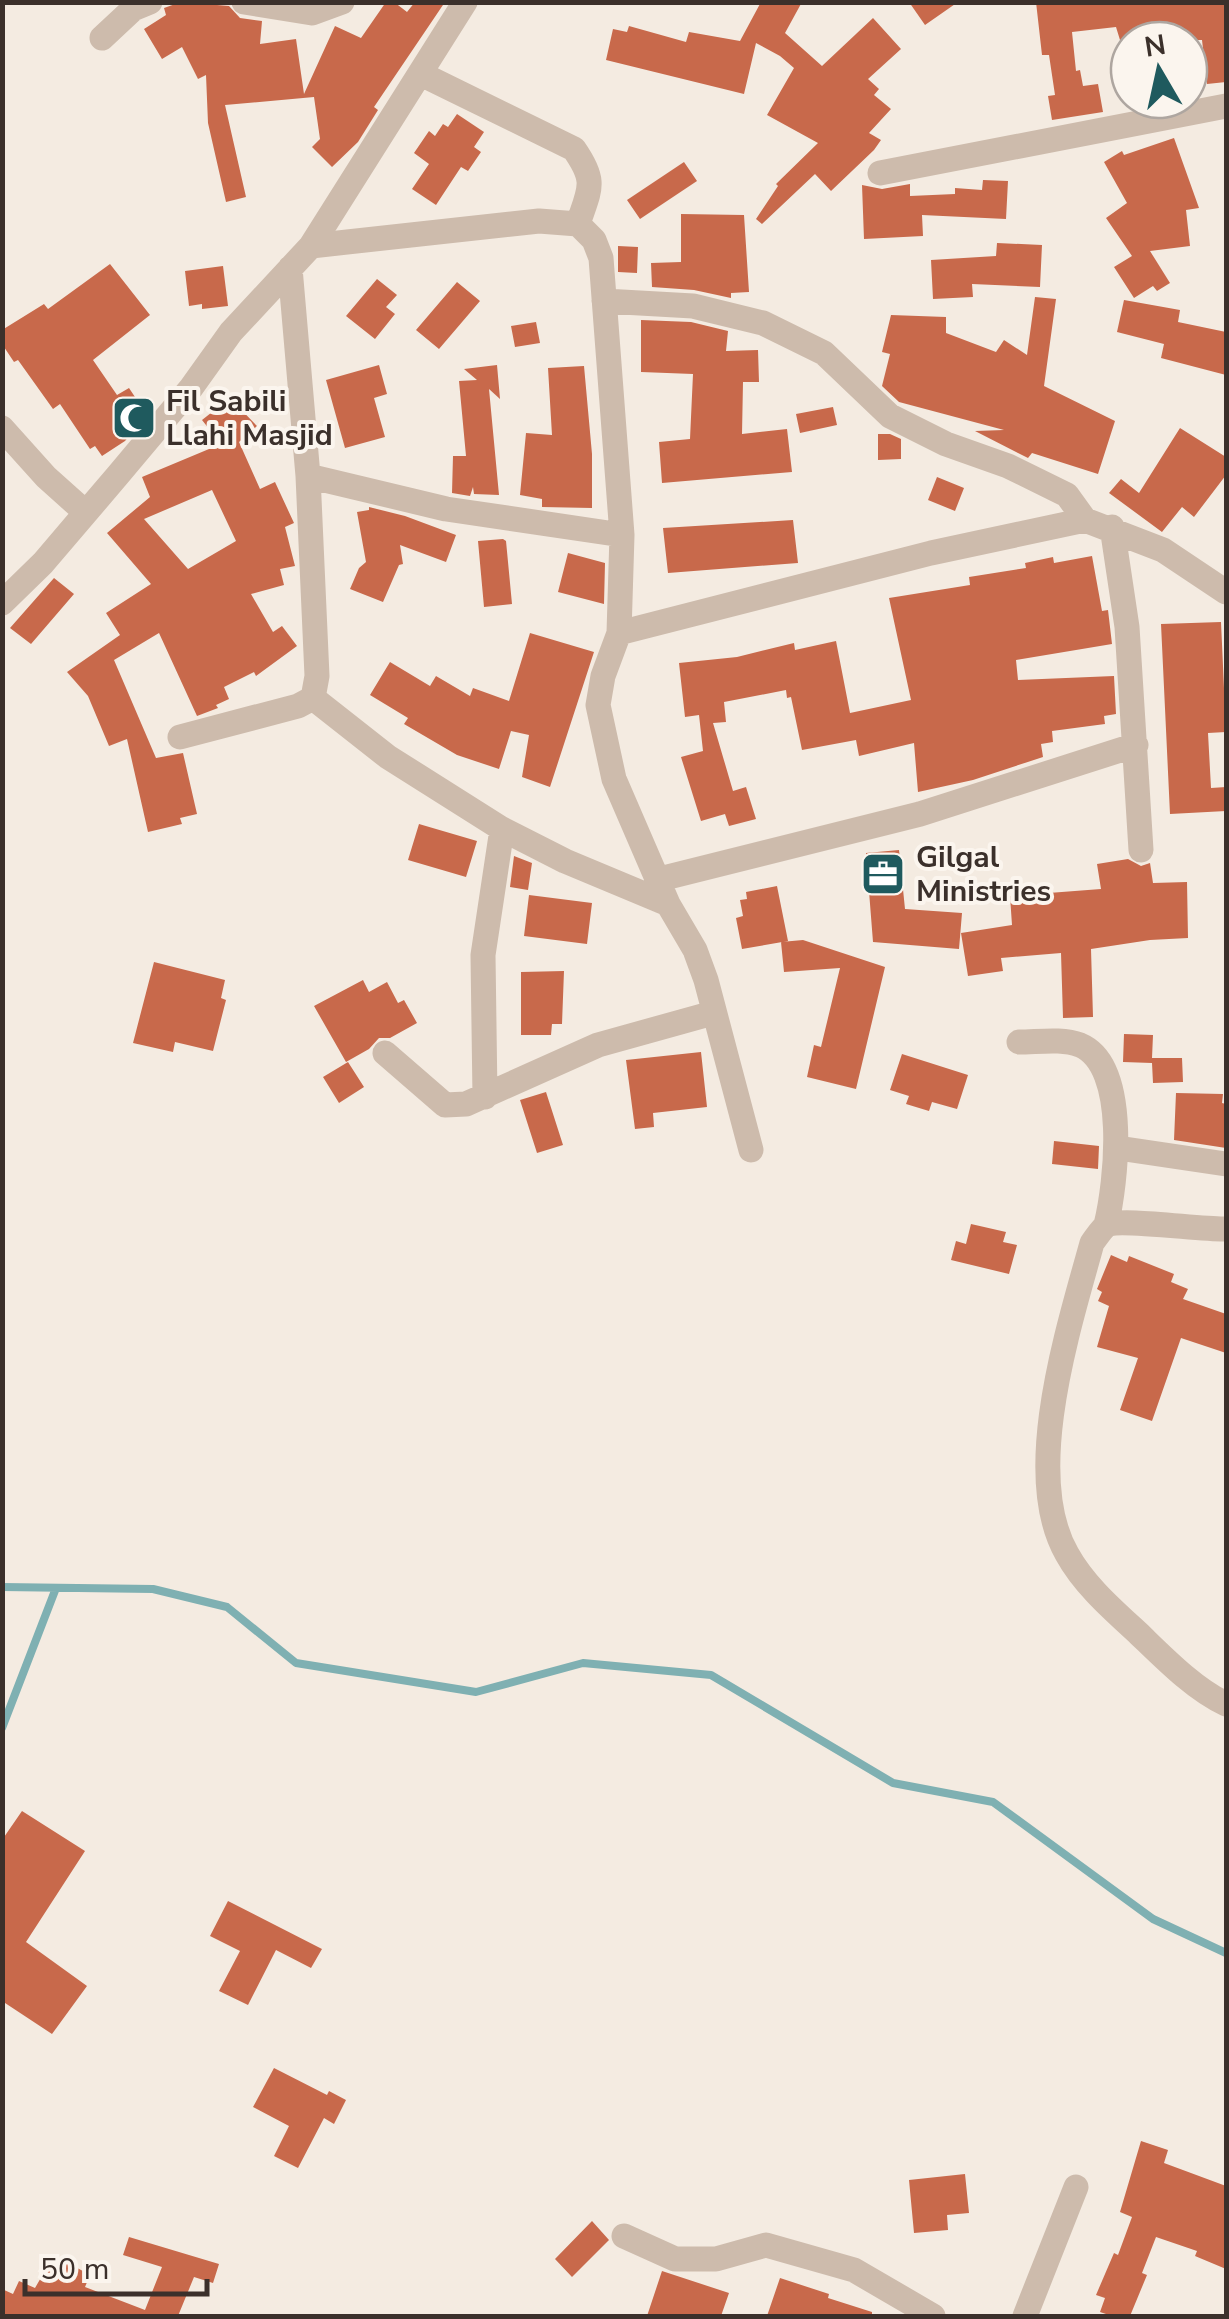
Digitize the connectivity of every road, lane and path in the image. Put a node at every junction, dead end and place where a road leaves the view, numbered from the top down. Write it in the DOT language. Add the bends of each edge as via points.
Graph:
graph roads {
  1 [pos="150,2"];
  2 [pos="244,2"];
  3 [pos="342,2"];
  4 [pos="465,2"];
  5 [pos="102,38"];
  6 [pos="421,74"];
  7 [pos="1226,106"];
  8 [pos="880,174"];
  9 [pos="578,224"];
  10 [pos="311,246"];
  11 [pos="290,268"];
  12 [pos="604,301"];
  13 [pos="2,428"];
  14 [pos="308,476"];
  15 [pos="84,512"];
  16 [pos="1086,520"];
  17 [pos="1112,527"];
  18 [pos="622,536"];
  19 [pos="1226,592"];
  20 [pos="2,603"];
  21 [pos="619,633"];
  22 [pos="314,698"];
  23 [pos="180,737"];
  24 [pos="1136,745"];
  25 [pos="502,829"];
  26 [pos="1142,850"];
  27 [pos="664,892"];
  28 [pos="713,1013"];
  29 [pos="1019,1042"];
  30 [pos="385,1053"];
  31 [pos="485,1098"];
  32 [pos="1118,1148"];
  33 [pos="751,1150"];
  34 [pos="1226,1164"];
  35 [pos="1106,1225"];
  36 [pos="1226,1229"];
  37 [pos="1226,1704"];
  38 [pos="1076,2187"];
  39 [pos="624,2236"];
  40 [pos="933,2316"];
  41 [pos="1025,2316"];
  1 -- 5 [label="street"];
  2 -- 3 [label="street" via="312,12"];
  4 -- 6 [label="street"];
  6 -- 9 [label="street" via="574,149 590,171"];
  6 -- 10 [label="street"];
  7 -- 8 [label="street"];
  9 -- 10 [label="street" via="539,221"];
  9 -- 12 [label="street" via="601,258"];
  10 -- 11 [label="street"];
  11 -- 14 [label="street"];
  11 -- 15 [label="street"];
  12 -- 16 [label="street" via="693,306 763,323 824,354 890,416 1067,495"];
  12 -- 18 [label="street"];
  13 -- 15 [label="street"];
  14 -- 18 [label="street" via="446,509"];
  14 -- 22 [label="street"];
  15 -- 20 [label="street"];
  16 -- 17 [label="street"];
  16 -- 21 [label="street"];
  17 -- 19 [label="street" via="1163,550"];
  17 -- 24 [label="street"];
  18 -- 21 [label="street"];
  21 -- 27 [label="street" via="598,705 602,735 614,779"];
  22 -- 23 [label="street"];
  22 -- 25 [label="street" via="388,757"];
  24 -- 26 [label="street"];
  24 -- 27 [label="street"];
  25 -- 27 [label="street" via="566,861"];
  25 -- 31 [label="street" via="483,955"];
  27 -- 28 [label="street" via="694,950"];
  28 -- 31 [label="street" via="598,1046"];
  28 -- 33 [label="street"];
  29 -- 32 [label="street" via="1077,1044 1092,1052 1111,1096"];
  30 -- 31 [label="street" via="445,1105"];
  32 -- 34 [label="street"];
  32 -- 35 [label="street"];
  35 -- 36 [label="street"];
  35 -- 37 [label="street" via="1092,1243 1048,1430 1055,1527 1067,1554 1113,1610"];
  38 -- 41 [label="street"];
  39 -- 40 [label="street" via="676,2260 716,2259 766,2245 854,2270"];
}
